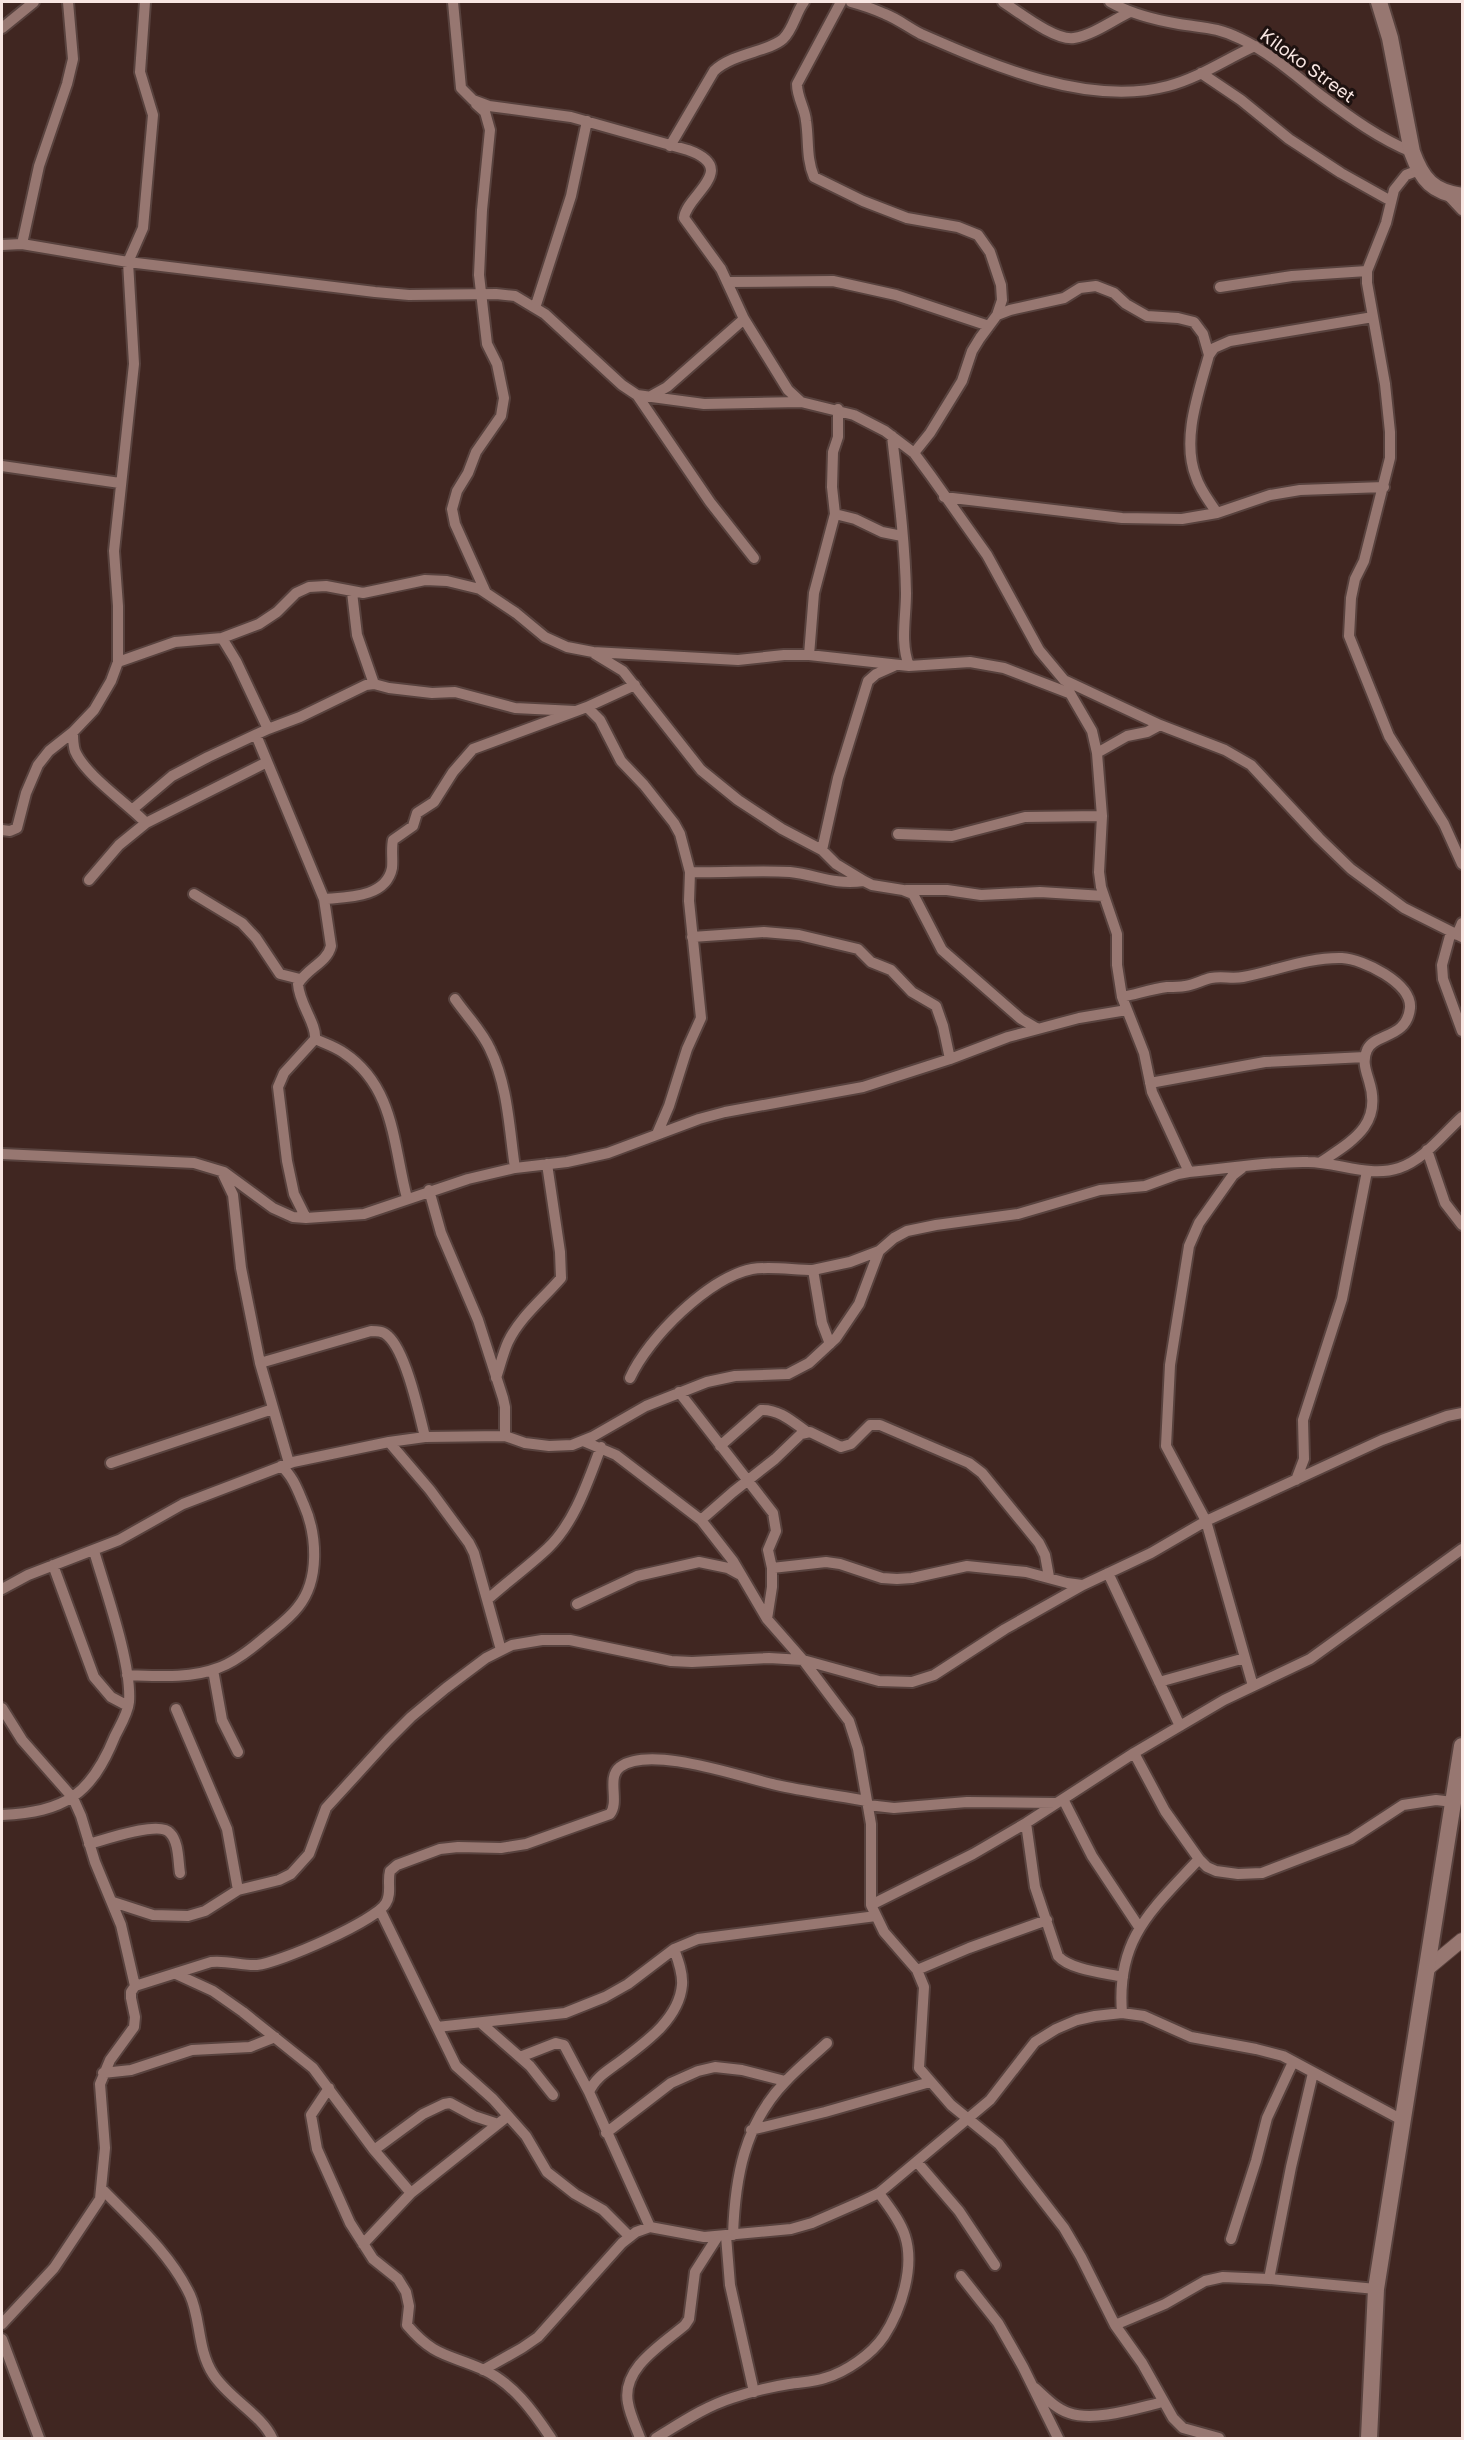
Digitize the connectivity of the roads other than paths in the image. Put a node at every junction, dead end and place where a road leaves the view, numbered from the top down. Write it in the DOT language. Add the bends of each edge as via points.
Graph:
graph roads {
  1 [pos="34,2"];
  2 [pos="68,2"];
  3 [pos="145,2"];
  4 [pos="453,2"];
  5 [pos="804,2"];
  6 [pos="841,2"];
  7 [pos="850,2"];
  8 [pos="1003,2"];
  9 [pos="1110,2"];
  10 [pos="1379,2"];
  11 [pos="1130,12"];
  12 [pos="2,28"];
  13 [pos="1255,46"];
  14 [pos="1201,73"];
  15 [pos="473,100"];
  16 [pos="587,122"];
  17 [pos="670,146"];
  18 [pos="1412,152"];
  19 [pos="1419,170"];
  20 [pos="1455,195"];
  21 [pos="1391,201"];
  22 [pos="1462,210"];
  23 [pos="22,244"];
  24 [pos="2,245"];
  25 [pos="128,262"];
  26 [pos="1367,271"];
  27 [pos="728,282"];
  28 [pos="1220,287"];
  29 [pos="482,293"];
  30 [pos="536,308"];
  31 [pos="997,315"];
  32 [pos="1373,316"];
  33 [pos="744,319"];
  34 [pos="989,326"];
  35 [pos="1209,355"];
  36 [pos="642,396"];
  37 [pos="801,402"];
  38 [pos="838,409"];
  39 [pos="892,436"];
  40 [pos="914,453"];
  41 [pos="2,466"];
  42 [pos="120,483"];
  43 [pos="1384,487"];
  44 [pos="944,497"];
  45 [pos="1217,513"];
  46 [pos="835,514"];
  47 [pos="902,536"];
  48 [pos="754,558"];
  49 [pos="352,592"];
  50 [pos="486,592"];
  51 [pos="222,638"];
  52 [pos="593,652"];
  53 [pos="809,655"];
  54 [pos="118,662"];
  55 [pos="895,666"];
  56 [pos="909,666"];
  57 [pos="1064,680"];
  58 [pos="374,684"];
  59 [pos="635,685"];
  60 [pos="1069,693"];
  61 [pos="587,707"];
  62 [pos="574,711"];
  63 [pos="1160,725"];
  64 [pos="268,729"];
  65 [pos="73,732"];
  66 [pos="256,735"];
  67 [pos="1097,753"];
  68 [pos="267,762"];
  69 [pos="133,809"];
  70 [pos="1102,816"];
  71 [pos="146,823"];
  72 [pos="2,830"];
  73 [pos="898,834"];
  74 [pos="822,850"];
  75 [pos="1462,864"];
  76 [pos="690,872"];
  77 [pos="89,880"];
  78 [pos="864,881"];
  79 [pos="903,890"];
  80 [pos="194,894"];
  81 [pos="1104,896"];
  82 [pos="324,900"];
  83 [pos="1462,923"];
  84 [pos="1457,935"];
  85 [pos="692,937"];
  86 [pos="300,979"];
  87 [pos="1122,997"];
  88 [pos="1449,997"];
  89 [pos="455,999"];
  90 [pos="1462,1001"];
  91 [pos="1127,1010"];
  92 [pos="1038,1029"];
  93 [pos="1462,1031"];
  94 [pos="315,1040"];
  95 [pos="1365,1057"];
  96 [pos="950,1059"];
  97 [pos="1150,1083"];
  98 [pos="1462,1117"];
  99 [pos="657,1134"];
  100 [pos="1427,1150"];
  101 [pos="2,1154"];
  102 [pos="1321,1162"];
  103 [pos="547,1164"];
  104 [pos="515,1168"];
  105 [pos="1243,1168"];
  106 [pos="221,1171"];
  107 [pos="1367,1171"];
  108 [pos="1189,1172"];
  109 [pos="429,1190"];
  110 [pos="407,1198"];
  111 [pos="306,1218"];
  112 [pos="1462,1225"];
  113 [pos="879,1251"];
  114 [pos="813,1270"];
  115 [pos="830,1344"];
  116 [pos="260,1363"];
  117 [pos="496,1378"];
  118 [pos="630,1378"];
  119 [pos="679,1392"];
  120 [pos="273,1409"];
  121 [pos="1462,1413"];
  122 [pos="807,1432"];
  123 [pos="505,1436"];
  124 [pos="425,1437"];
  125 [pos="583,1441"];
  126 [pos="389,1442"];
  127 [pos="720,1446"];
  128 [pos="601,1447"];
  129 [pos="111,1463"];
  130 [pos="285,1465"];
  131 [pos="1296,1480"];
  132 [pos="747,1482"];
  133 [pos="701,1520"];
  134 [pos="1206,1521"];
  135 [pos="1462,1549"];
  136 [pos="94,1551"];
  137 [pos="53,1565"];
  138 [pos="772,1568"];
  139 [pos="1107,1573"];
  140 [pos="740,1574"];
  141 [pos="1049,1577"];
  142 [pos="1083,1585"];
  143 [pos="2,1588"];
  144 [pos="488,1599"];
  145 [pos="577,1604"];
  146 [pos="767,1618"];
  147 [pos="501,1650"];
  148 [pos="1245,1659"];
  149 [pos="803,1660"];
  150 [pos="213,1670"];
  151 [pos="127,1675"];
  152 [pos="1159,1682"];
  153 [pos="1253,1686"];
  154 [pos="128,1706"];
  155 [pos="2,1708"];
  156 [pos="176,1709"];
  157 [pos="1180,1726"];
  158 [pos="1462,1746"];
  159 [pos="238,1752"];
  160 [pos="1134,1753"];
  161 [pos="73,1798"];
  162 [pos="1059,1801"];
  163 [pos="1453,1802"];
  164 [pos="868,1803"];
  165 [pos="2,1815"];
  166 [pos="1026,1823"];
  167 [pos="89,1844"];
  168 [pos="1199,1859"];
  169 [pos="180,1873"];
  170 [pos="238,1890"];
  171 [pos="113,1902"];
  172 [pos="380,1910"];
  173 [pos="874,1911"];
  174 [pos="1047,1920"];
  175 [pos="1139,1927"];
  176 [pos="1462,1940"];
  177 [pos="674,1949"];
  178 [pos="1427,1969"];
  179 [pos="918,1970"];
  180 [pos="176,1974"];
  181 [pos="1124,1977"];
  182 [pos="135,1986"];
  183 [pos="1122,2013"];
  184 [pos="481,2024"];
  185 [pos="437,2026"];
  186 [pos="275,2037"];
  187 [pos="827,2043"];
  188 [pos="520,2056"];
  189 [pos="1293,2062"];
  190 [pos="103,2073"];
  191 [pos="1313,2073"];
  192 [pos="785,2081"];
  193 [pos="930,2082"];
  194 [pos="329,2088"];
  195 [pos="589,2092"];
  196 [pos="553,2095"];
  197 [pos="508,2116"];
  198 [pos="968,2120"];
  199 [pos="1404,2121"];
  200 [pos="498,2124"];
  201 [pos="751,2130"];
  202 [pos="606,2133"];
  203 [pos="374,2150"];
  204 [pos="917,2162"];
  205 [pos="102,2188"];
  206 [pos="411,2193"];
  207 [pos="879,2193"];
  208 [pos="650,2228"];
  209 [pos="726,2236"];
  210 [pos="630,2237"];
  211 [pos="1231,2239"];
  212 [pos="363,2244"];
  213 [pos="995,2265"];
  214 [pos="961,2276"];
  215 [pos="1269,2279"];
  216 [pos="1376,2289"];
  217 [pos="2,2324"];
  218 [pos="1115,2325"];
  219 [pos="2,2339"];
  220 [pos="483,2370"];
  221 [pos="1030,2383"];
  222 [pos="754,2392"];
  223 [pos="1163,2402"];
  224 [pos="1212,2438"];
  225 [pos="39,2439"];
  226 [pos="272,2439"];
  227 [pos="551,2439"];
  228 [pos="640,2439"];
  229 [pos="656,2439"];
  230 [pos="1058,2439"];
  231 [pos="1369,2439"];
  1 -- 12 [label="street"];
  2 -- 23 [label="street" via="73,59 37,174"];
  3 -- 25 [label="street" via="140,72 153,115 143,228"];
  4 -- 15 [label="street" via="461,88"];
  5 -- 17 [label="street" via="783,39 714,71"];
  6 -- 31 [label="street" via="797,84 814,177 907,218 958,227 978,235 990,252 1001,285"];
  7 -- 14 [label="street" via="885,13 920,33 1041,81 1132,91 1167,86"];
  8 -- 11 [label="street" via="1053,32 1073,38"];
  9 -- 11 [label="street, Kiloko Street"];
  10 -- 18 [label="main road" via="1390,38"];
  11 -- 13 [label="street, Kiloko Street" via="1178,24 1212,27"];
  13 -- 14 [label="street"];
  13 -- 18 [label="street, Kiloko Street" via="1358,122"];
  14 -- 21 [label="street" via="1297,144"];
  15 -- 16 [label="street"];
  15 -- 29 [label="street" via="485,112 490,130 482,210"];
  16 -- 17 [label="street"];
  16 -- 30 [label="street" via="571,196"];
  17 -- 27 [label="street" via="698,154 708,163 710,177 686,208 684,218"];
  18 -- 19 [label="main road"];
  19 -- 20 [label="main road" via="1438,190"];
  19 -- 21 [label="street" via="1399,182"];
  20 -- 22 [label="street"];
  21 -- 26 [label="street"];
  23 -- 24 [label="street"];
  23 -- 25 [label="street"];
  25 -- 29 [label="street" via="386,293"];
  25 -- 42 [label="street" via="134,364"];
  26 -- 28 [label="street" via="1292,276"];
  26 -- 32 [label="street"];
  27 -- 33 [label="street"];
  27 -- 34 [label="street" via="833,281 896,295"];
  29 -- 30 [label="street" via="515,297"];
  29 -- 50 [label="street" via="487,344 497,364 503,408 476,452 452,509"];
  30 -- 36 [label="street" via="622,385"];
  31 -- 34 [label="street"];
  31 -- 35 [label="street" via="1096,286 1147,316 1194,322 1203,334"];
  32 -- 35 [label="street" via="1221,343"];
  32 -- 43 [label="street" via="1390,432"];
  33 -- 36 [label="street" via="668,387"];
  33 -- 37 [label="street" via="788,390"];
  34 -- 40 [label="street" via="972,351 957,390"];
  35 -- 45 [label="street" via="1192,424 1191,459 1195,477"];
  36 -- 37 [label="street" via="704,404"];
  36 -- 48 [label="street" via="710,502"];
  37 -- 38 [label="street"];
  38 -- 39 [label="street"];
  38 -- 46 [label="street" via="838,437 833,452"];
  39 -- 40 [label="street"];
  39 -- 47 [label="street"];
  40 -- 44 [label="street"];
  41 -- 42 [label="street"];
  42 -- 54 [label="street" via="114,551"];
  43 -- 45 [label="street" via="1300,490 1270,495"];
  43 -- 75 [label="street" via="1351,598 1349,636 1389,736 1444,824"];
  44 -- 45 [label="street" via="1122,518 1182,519"];
  44 -- 57 [label="street" via="987,555 1039,650"];
  46 -- 47 [label="street"];
  46 -- 53 [label="street" via="814,593"];
  47 -- 56 [label="street" via="904,645"];
  49 -- 50 [label="street" via="384,590 425,580 462,584"];
  49 -- 51 [label="street" via="309,587 259,624"];
  49 -- 58 [label="street" via="357,635"];
  50 -- 52 [label="street" via="545,637"];
  51 -- 54 [label="street" via="175,642"];
  51 -- 64 [label="street"];
  52 -- 53 [label="street" via="738,660"];
  52 -- 59 [label="street" via="623,671"];
  53 -- 55 [label="street"];
  54 -- 65 [label="street" via="104,695"];
  55 -- 56 [label="street"];
  55 -- 74 [label="street" via="868,681 838,778"];
  56 -- 60 [label="street" via="985,664"];
  57 -- 60 [label="street"];
  57 -- 63 [label="street"];
  58 -- 62 [label="street" via="432,693 455,692 515,708"];
  58 -- 64 [label="street"];
  59 -- 61 [label="street"];
  59 -- 74 [label="street" via="710,778 765,818"];
  60 -- 67 [label="street" via="1092,731"];
  61 -- 62 [label="street"];
  61 -- 76 [label="street" via="600,720 621,761 674,823"];
  62 -- 82 [label="street" via="473,749 453,771 434,802 417,813 414,826 393,840 392,870 380,886 363,896"];
  63 -- 67 [label="street"];
  63 -- 84 [label="street" via="1225,750 1251,765 1351,869 1404,908"];
  64 -- 66 [label="street"];
  65 -- 69 [label="street" via="79,758"];
  65 -- 72 [label="street" via="38,765 17,828"];
  66 -- 68 [label="street"];
  66 -- 69 [label="street" via="172,776"];
  67 -- 70 [label="street"];
  68 -- 71 [label="street"];
  68 -- 82 [label="street"];
  69 -- 71 [label="street"];
  70 -- 73 [label="street" via="1025,817 952,836"];
  70 -- 81 [label="street" via="1099,872"];
  71 -- 77 [label="street" via="119,845"];
  74 -- 78 [label="street"];
  76 -- 78 [label="street" via="771,871 844,884"];
  76 -- 85 [label="street"];
  78 -- 79 [label="street"];
  79 -- 81 [label="street"];
  79 -- 92 [label="street" via="918,900 942,951"];
  80 -- 86 [label="street" via="242,923 280,974"];
  81 -- 87 [label="street" via="1117,934"];
  82 -- 86 [label="street" via="329,953"];
  83 -- 84 [label="street"];
  84 -- 88 [label="street" via="1442,965"];
  85 -- 96 [label="street" via="764,932 799,935 858,949 871,962 891,970 912,993 936,1006"];
  85 -- 99 [label="street" via="700,1023"];
  86 -- 94 [label="street" via="300,1000 314,1028"];
  87 -- 91 [label="street"];
  87 -- 95 [label="street" via="1329,959 1357,961 1399,983 1410,999 1408,1017 1398,1031 1370,1045"];
  88 -- 90 [label="street"];
  88 -- 93 [label="street"];
  89 -- 104 [label="street" via="490,1048 501,1076"];
  91 -- 92 [label="street"];
  91 -- 97 [label="street" via="1144,1053"];
  92 -- 96 [label="street"];
  94 -- 110 [label="street" via="344,1053 358,1065 385,1102"];
  94 -- 111 [label="street" via="284,1073 278,1087 294,1194"];
  95 -- 97 [label="street" via="1265,1062"];
  95 -- 102 [label="street" via="1373,1111 1357,1137"];
  96 -- 99 [label="street" via="863,1087 725,1112"];
  97 -- 108 [label="street"];
  98 -- 100 [label="street"];
  99 -- 103 [label="street" via="608,1153"];
  100 -- 107 [label="street" via="1399,1168"];
  100 -- 112 [label="street" via="1445,1203"];
  101 -- 106 [label="street" via="194,1163"];
  102 -- 105 [label="street"];
  102 -- 107 [label="street"];
  103 -- 104 [label="street"];
  103 -- 117 [label="street" via="561,1278 512,1334"];
  104 -- 109 [label="street"];
  105 -- 108 [label="street"];
  105 -- 134 [label="street" via="1225,1186 1192,1237 1170,1365 1166,1446"];
  106 -- 111 [label="street" via="273,1208"];
  106 -- 116 [label="street" via="233,1195 241,1268"];
  107 -- 131 [label="street" via="1342,1299 1303,1420 1305,1459"];
  108 -- 113 [label="street" via="1145,1186 1100,1190 1018,1214 917,1229 894,1238"];
  109 -- 110 [label="street"];
  109 -- 117 [label="street" via="441,1233 478,1320"];
  110 -- 111 [label="street" via="364,1214"];
  113 -- 114 [label="street"];
  113 -- 115 [label="street" via="859,1304"];
  114 -- 115 [label="street" via="822,1323"];
  114 -- 118 [label="street" via="751,1269 701,1295 648,1348"];
  115 -- 119 [label="street" via="809,1364 789,1374 735,1376"];
  116 -- 120 [label="street"];
  116 -- 124 [label="street" via="371,1331 386,1334 410,1383"];
  117 -- 123 [label="street" via="505,1407"];
  119 -- 125 [label="street" via="633,1412"];
  119 -- 127 [label="street"];
  120 -- 129 [label="street"];
  120 -- 130 [label="street"];
  121 -- 131 [label="street" via="1382,1440"];
  122 -- 127 [label="street" via="783,1415 761,1410"];
  122 -- 132 [label="street"];
  122 -- 141 [label="street" via="841,1447 851,1444 870,1425 880,1425 964,1460 982,1473 1039,1543"];
  123 -- 124 [label="street"];
  123 -- 125 [label="street" via="549,1446"];
  124 -- 126 [label="street"];
  125 -- 128 [label="street"];
  126 -- 130 [label="street"];
  126 -- 144 [label="street" via="469,1543"];
  127 -- 132 [label="street"];
  128 -- 133 [label="street"];
  128 -- 144 [label="street" via="560,1534"];
  130 -- 136 [label="street" via="183,1504"];
  130 -- 150 [label="street" via="309,1516 313,1567 309,1586 287,1619 246,1653"];
  131 -- 134 [label="street"];
  132 -- 133 [label="street"];
  132 -- 138 [label="street" via="769,1507 776,1523 768,1550"];
  133 -- 140 [label="street"];
  134 -- 139 [label="street"];
  134 -- 148 [label="street"];
  135 -- 153 [label="street" via="1310,1659"];
  136 -- 137 [label="street"];
  136 -- 151 [label="street"];
  137 -- 143 [label="street"];
  137 -- 154 [label="street" via="94,1677 111,1697"];
  138 -- 141 [label="street" via="826,1562 897,1579 967,1566"];
  138 -- 146 [label="street"];
  139 -- 142 [label="street"];
  139 -- 152 [label="street"];
  140 -- 145 [label="street" via="699,1562 637,1576"];
  140 -- 146 [label="street"];
  141 -- 142 [label="street"];
  142 -- 149 [label="street" via="934,1674 912,1682 879,1682"];
  144 -- 147 [label="street"];
  146 -- 149 [label="street"];
  147 -- 149 [label="street" via="542,1640 570,1640 671,1661"];
  147 -- 170 [label="street" via="446,1688 388,1740 326,1808 309,1854 296,1869 279,1880"];
  148 -- 152 [label="street"];
  148 -- 153 [label="street"];
  149 -- 164 [label="street" via="849,1721"];
  150 -- 151 [label="street"];
  150 -- 159 [label="street" via="222,1720"];
  151 -- 154 [label="street"];
  152 -- 157 [label="street"];
  153 -- 157 [label="street"];
  154 -- 161 [label="street" via="99,1770"];
  155 -- 161 [label="street" via="22,1740"];
  156 -- 170 [label="street" via="227,1829"];
  157 -- 160 [label="street"];
  158 -- 163 [label="main road"];
  160 -- 162 [label="street"];
  160 -- 168 [label="street" via="1165,1811"];
  161 -- 165 [label="street" via="58,1807"];
  161 -- 167 [label="street"];
  162 -- 164 [label="street" via="887,1808"];
  162 -- 166 [label="street"];
  162 -- 175 [label="street"];
  163 -- 168 [label="street" via="1436,1800 1403,1805 1351,1839 1262,1873 1216,1870"];
  163 -- 178 [label="main road"];
  164 -- 172 [label="street" via="700,1765 633,1761 616,1772 614,1809 610,1814 526,1844 440,1849 418,1856 390,1871 389,1897"];
  164 -- 173 [label="street"];
  166 -- 173 [label="street"];
  166 -- 174 [label="street" via="1035,1887"];
  167 -- 169 [label="street" via="149,1829 167,1830 176,1844"];
  167 -- 171 [label="street"];
  168 -- 175 [label="street"];
  170 -- 171 [label="street" via="205,1911 188,1916 153,1915"];
  171 -- 182 [label="street"];
  172 -- 180 [label="street" via="344,1931 270,1962 211,1962"];
  172 -- 185 [label="street"];
  173 -- 177 [label="street" via="698,1939"];
  173 -- 179 [label="street" via="884,1932"];
  174 -- 179 [label="street"];
  174 -- 181 [label="street" via="1062,1961"];
  175 -- 181 [label="street"];
  176 -- 178 [label="street"];
  177 -- 184 [label="street" via="628,1984 586,2006 565,2013"];
  177 -- 195 [label="street" via="682,1983 671,2013 646,2041 601,2075"];
  178 -- 199 [label="main road"];
  179 -- 193 [label="street" via="924,1987 919,2068"];
  180 -- 182 [label="street"];
  180 -- 186 [label="street" via="213,1991"];
  181 -- 183 [label="street"];
  182 -- 190 [label="street" via="131,1992 134,2027"];
  183 -- 189 [label="street" via="1144,2016 1191,2037 1256,2049"];
  183 -- 198 [label="street" via="1077,2020 1035,2042 990,2100"];
  184 -- 185 [label="street"];
  184 -- 188 [label="street"];
  185 -- 197 [label="street" via="456,2066"];
  186 -- 190 [label="street" via="250,2047 192,2050 131,2070"];
  186 -- 194 [label="street" via="313,2067"];
  187 -- 192 [label="street"];
  188 -- 195 [label="street" via="556,2043 564,2045"];
  188 -- 196 [label="street"];
  189 -- 191 [label="street"];
  189 -- 211 [label="street" via="1267,2118"];
  190 -- 205 [label="street"];
  191 -- 199 [label="street"];
  191 -- 215 [label="street"];
  192 -- 201 [label="street"];
  192 -- 202 [label="street" via="742,2070 715,2067 698,2071 671,2083"];
  193 -- 198 [label="street"];
  193 -- 201 [label="street"];
  194 -- 203 [label="street"];
  194 -- 212 [label="street" via="311,2115 317,2150"];
  195 -- 202 [label="street"];
  197 -- 200 [label="street"];
  197 -- 210 [label="street" via="526,2136 548,2172 603,2210"];
  198 -- 204 [label="street"];
  198 -- 218 [label="street" via="999,2144 1064,2228"];
  199 -- 216 [label="main road"];
  200 -- 203 [label="street" via="450,2103 444,2104 423,2114"];
  200 -- 206 [label="street"];
  201 -- 209 [label="street"];
  202 -- 208 [label="street"];
  203 -- 206 [label="street"];
  204 -- 207 [label="street"];
  204 -- 213 [label="street" via="959,2211"];
  205 -- 217 [label="street" via="100,2199 54,2268"];
  205 -- 226 [label="street" via="140,2227 180,2278 191,2297 211,2372"];
  206 -- 212 [label="street"];
  207 -- 209 [label="street" via="791,2229"];
  207 -- 222 [label="street" via="905,2235 908,2249 907,2277 883,2337 869,2353 829,2377"];
  208 -- 209 [label="street"];
  208 -- 210 [label="street"];
  209 -- 222 [label="street" via="730,2285"];
  209 -- 228 [label="street" via="695,2272 689,2319 648,2356 627,2387 628,2404"];
  210 -- 220 [label="street" via="538,2337"];
  212 -- 220 [label="street" via="373,2259 398,2278 409,2306 406,2325 419,2340 443,2356"];
  214 -- 221 [label="street" via="998,2323"];
  215 -- 216 [label="street"];
  215 -- 218 [label="street" via="1223,2277 1205,2281 1165,2304"];
  216 -- 231 [label="main road"];
  218 -- 223 [label="street"];
  219 -- 225 [label="street"];
  220 -- 227 [label="street" via="513,2388"];
  221 -- 223 [label="street" via="1058,2407 1077,2415 1124,2411"];
  221 -- 230 [label="street"];
  222 -- 229 [label="street" via="704,2409"];
  223 -- 224 [label="street" via="1183,2428"];
}
